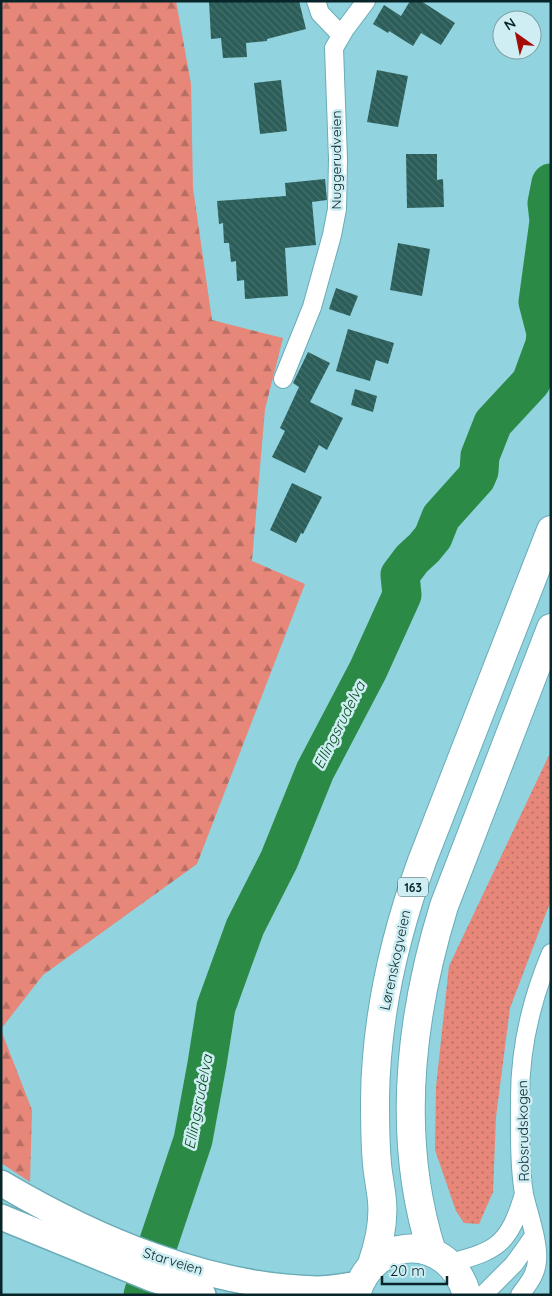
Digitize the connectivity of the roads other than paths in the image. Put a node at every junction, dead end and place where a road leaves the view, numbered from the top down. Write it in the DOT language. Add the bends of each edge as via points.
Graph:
graph roads {
  1 [pos="316,1"];
  2 [pos="366,1"];
  3 [pos="341,35"];
  4 [pos="283,379"];
  5 [pos="551,530"];
  6 [pos="551,628"];
  7 [pos="551,953"];
  8 [pos="1,1183"];
  9 [pos="524,1194"];
  10 [pos="1,1217"];
  11 [pos="45,1222"];
  12 [pos="534,1236"];
  13 [pos="440,1257"];
  14 [pos="362,1281"];
  15 [pos="203,1295"];
  16 [pos="467,1295"];
  17 [pos="483,1295"];
  18 [pos="520,1295"];
  1 -- 3 [label="street" via="320,13"];
  2 -- 3 [label="street, Nuggerudveien"];
  3 -- 4 [label="street, Nuggerudveien" via="334,48 337,210 312,307"];
  5 -- 14 [label="highway, Lørenskogveien / 163" via="408,898 398,936 378,1051 376,1126 383,1204 381,1232"];
  6 -- 13 [label="highway, 163" via="444,906 424,981 413,1050 411,1123 416,1192 422,1221"];
  7 -- 9 [label="street, Robsrudskogen" via="535,1000 522,1069"];
  8 -- 11 [label="street, Starveien"];
  9 -- 12 [label="street, Robsrudskogen"];
  9 -- 13 [label="street, Robsrudskogen" via="512,1229 499,1244 470,1258"];
  10 -- 11 [label="street, Starveien"];
  11 -- 14 [label="street, Starveien" via="196,1269 268,1285 319,1289"];
  11 -- 15 [label="street, Starveien" via="150,1278"];
  12 -- 17 [label="street" via="514,1264"];
  12 -- 18 [label="street, Robsrudskogen" via="537,1261 533,1278"];
  13 -- 14 [label="highway" via="416,1248 400,1249 385,1255"];
  13 -- 16 [label="highway" via="458,1272"];
}
